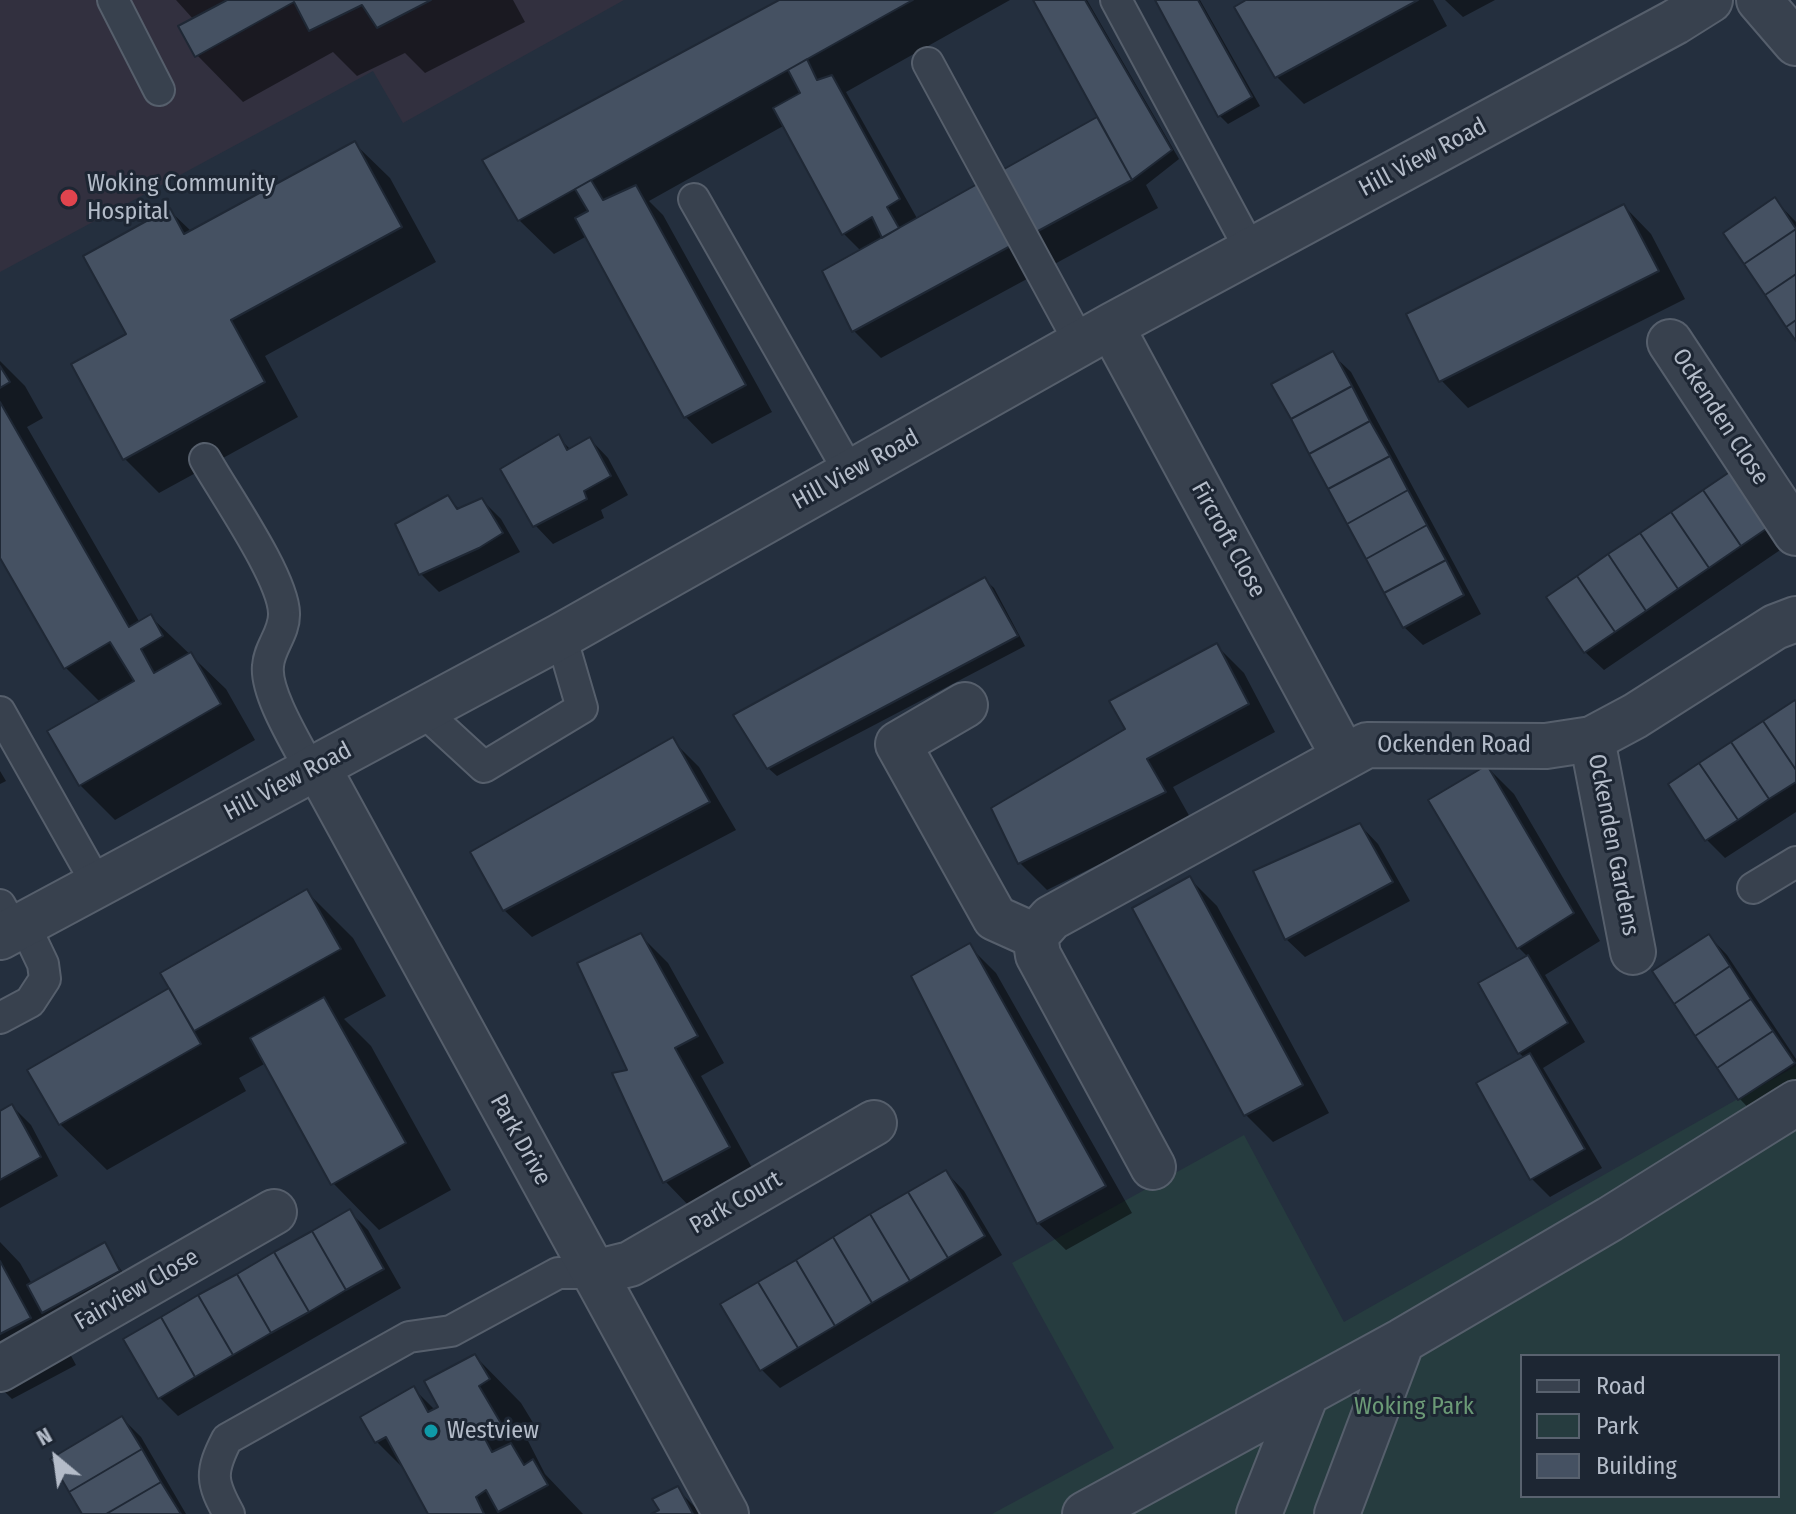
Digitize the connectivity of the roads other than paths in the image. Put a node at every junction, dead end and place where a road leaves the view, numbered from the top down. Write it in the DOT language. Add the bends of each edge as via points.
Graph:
graph roads {
  1 [pos="113,0"];
  2 [pos="1116,0"];
  3 [pos="1710,0"];
  4 [pos="1759,0"];
  5 [pos="1796,43"];
  6 [pos="928,63"];
  7 [pos="159,90"];
  8 [pos="694,199"];
  9 [pos="1251,251"];
  10 [pos="1096,335"];
  11 [pos="1670,342"];
  12 [pos="205,459"];
  13 [pos="850,473"];
  14 [pos="1796,533"];
  15 [pos="1793,629"];
  16 [pos="561,636"];
  17 [pos="965,705"];
  18 [pos="423,711"];
  19 [pos="0,712"];
  20 [pos="1592,739"];
  21 [pos="1343,755"];
  22 [pos="313,767"];
  23 [pos="1795,865"];
  24 [pos="97,884"];
  25 [pos="1753,888"];
  26 [pos="10,924"];
  27 [pos="1035,936"];
  28 [pos="1633,952"];
  29 [pos="0,1018"];
  30 [pos="1796,1103"];
  31 [pos="874,1123"];
  32 [pos="1153,1167"];
  33 [pos="274,1212"];
  34 [pos="594,1273"];
  35 [pos="1402,1341"];
  36 [pos="0,1369"];
  37 [pos="1305,1397"];
  38 [pos="229,1514"];
  39 [pos="726,1514"];
  40 [pos="1085,1514"];
  41 [pos="1259,1514"];
  42 [pos="1337,1514"];
  1 -- 7 [label="lane"];
  2 -- 9 [label="lane"];
  3 -- 9 [label="street, Hill View Road"];
  4 -- 5 [label="street"];
  6 -- 10 [label="lane"];
  8 -- 13 [label="lane"];
  9 -- 10 [label="street, Hill View Road"];
  10 -- 13 [label="street, Hill View Road"];
  10 -- 21 [label="street, Fircroft Close"];
  11 -- 14 [label="street, Ockenden Close"];
  12 -- 22 [label="lane" via="281,599 283,625 267,667 277,699"];
  13 -- 16 [label="street, Hill View Road"];
  15 -- 20 [label="street, Ockenden Road"];
  16 -- 18 [label="street, Hill View Road"];
  16 -- 18 [label="lane" via="582,708 484,767"];
  17 -- 27 [label="street" via="898,744 995,918"];
  18 -- 22 [label="street, Hill View Road"];
  19 -- 24 [label="lane"];
  20 -- 21 [label="street, Ockenden Road" via="1546,746 1367,745"];
  20 -- 28 [label="street, Ockenden Gardens"];
  21 -- 27 [label="street, Ockenden Road" via="1051,918"];
  22 -- 24 [label="street, Hill View Road"];
  22 -- 34 [label="street, Park Drive"];
  23 -- 25 [label="lane"];
  24 -- 26 [label="street, Hill View Road"];
  26 -- 29 [label="lane" via="43,964 45,979 30,1002"];
  27 -- 32 [label="street" via="1038,955"];
  30 -- 35 [label="street"];
  31 -- 34 [label="street, Park Court" via="630,1264"];
  33 -- 36 [label="street, Fairview Close"];
  34 -- 38 [label="lane" via="558,1273 451,1331 409,1337 227,1439 213,1485"];
  34 -- 39 [label="street, Park Drive"];
  35 -- 37 [label="street"];
  35 -- 42 [label="street"];
  37 -- 40 [label="street"];
  37 -- 41 [label="street"];
}
